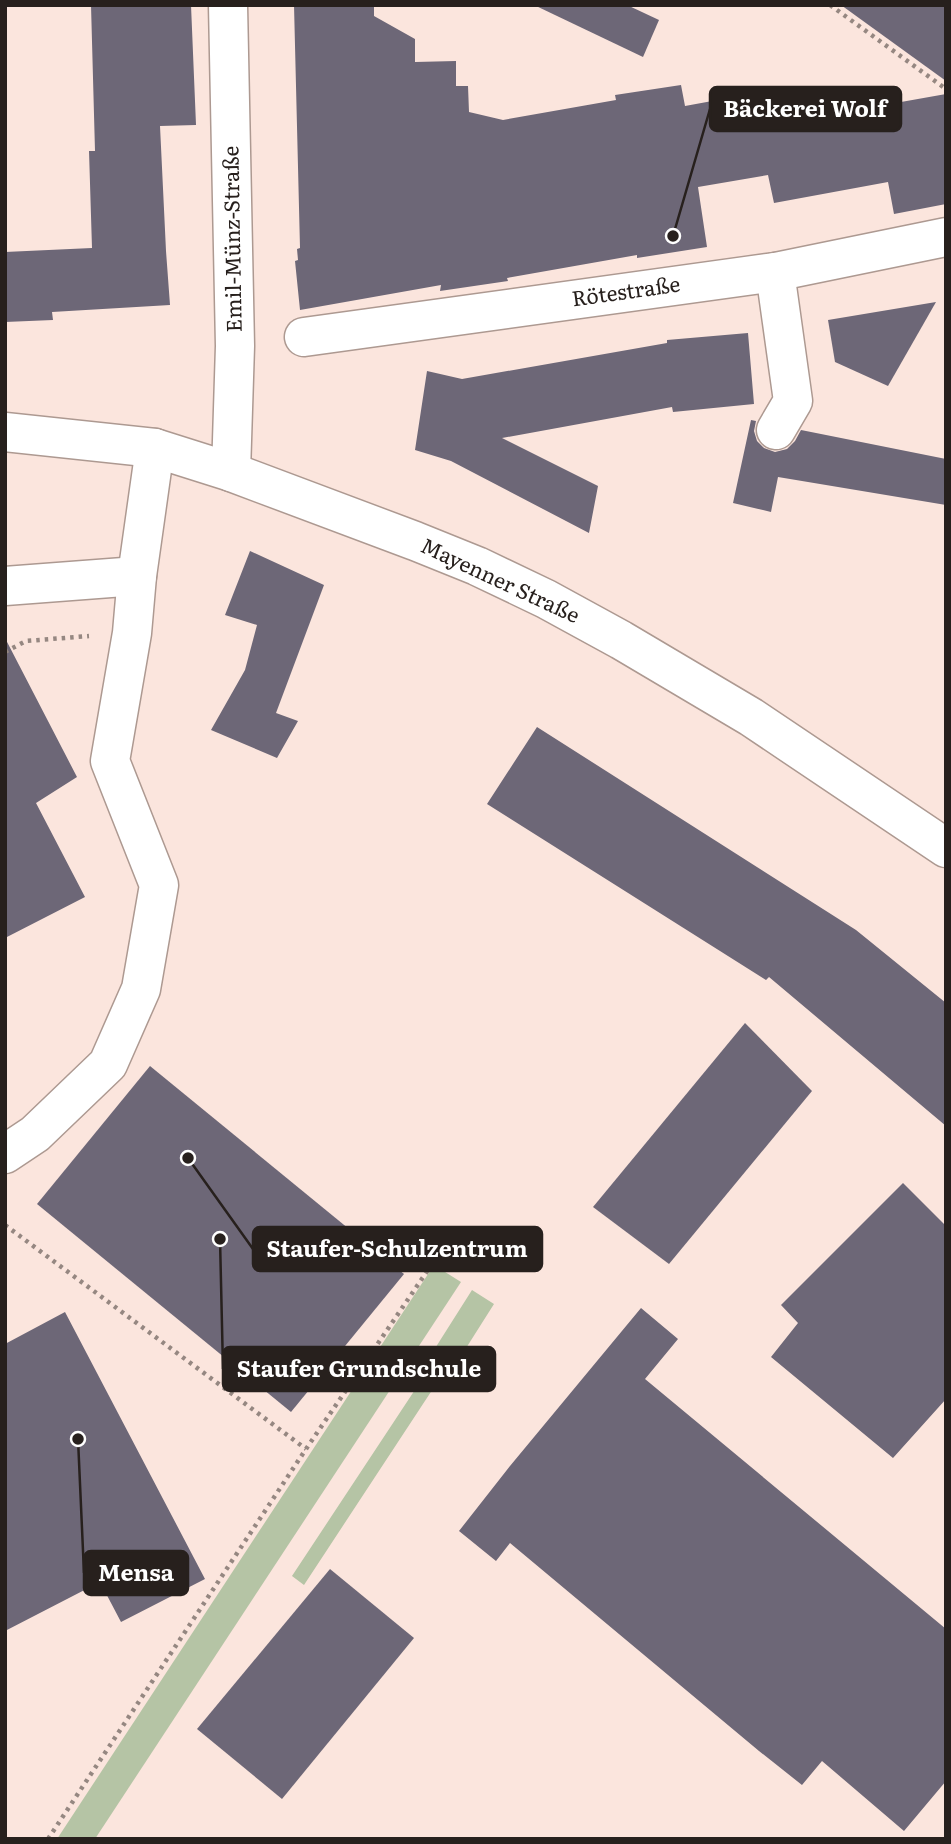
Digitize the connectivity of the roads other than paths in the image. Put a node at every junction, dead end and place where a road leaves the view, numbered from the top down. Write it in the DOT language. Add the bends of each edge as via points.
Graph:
graph roads {
  1 [pos="228,5"];
  2 [pos="946,237"];
  3 [pos="775,272"];
  4 [pos="303,337"];
  5 [pos="776,430"];
  6 [pos="5,432"];
  7 [pos="155,449"];
  8 [pos="231,472"];
  9 [pos="137,576"];
  10 [pos="5,586"];
  11 [pos="946,848"];
  12 [pos="5,1154"];
  1 -- 8 [label="street, Emil-Münz-Straße" via="236,346"];
  2 -- 3 [label="street, Rötestraße"];
  3 -- 4 [label="street, Rötestraße"];
  3 -- 5 [label="street" via="793,401"];
  6 -- 7 [label="street, Mayenner Straße"];
  7 -- 8 [label="street, Mayenner Straße"];
  7 -- 9 [label="street"];
  8 -- 11 [label="street, Mayenner Straße" via="440,551 546,599 751,717"];
  9 -- 10 [label="street"];
  9 -- 12 [label="street" via="110,761 159,885 141,989 108,1064 35,1134"];
}
